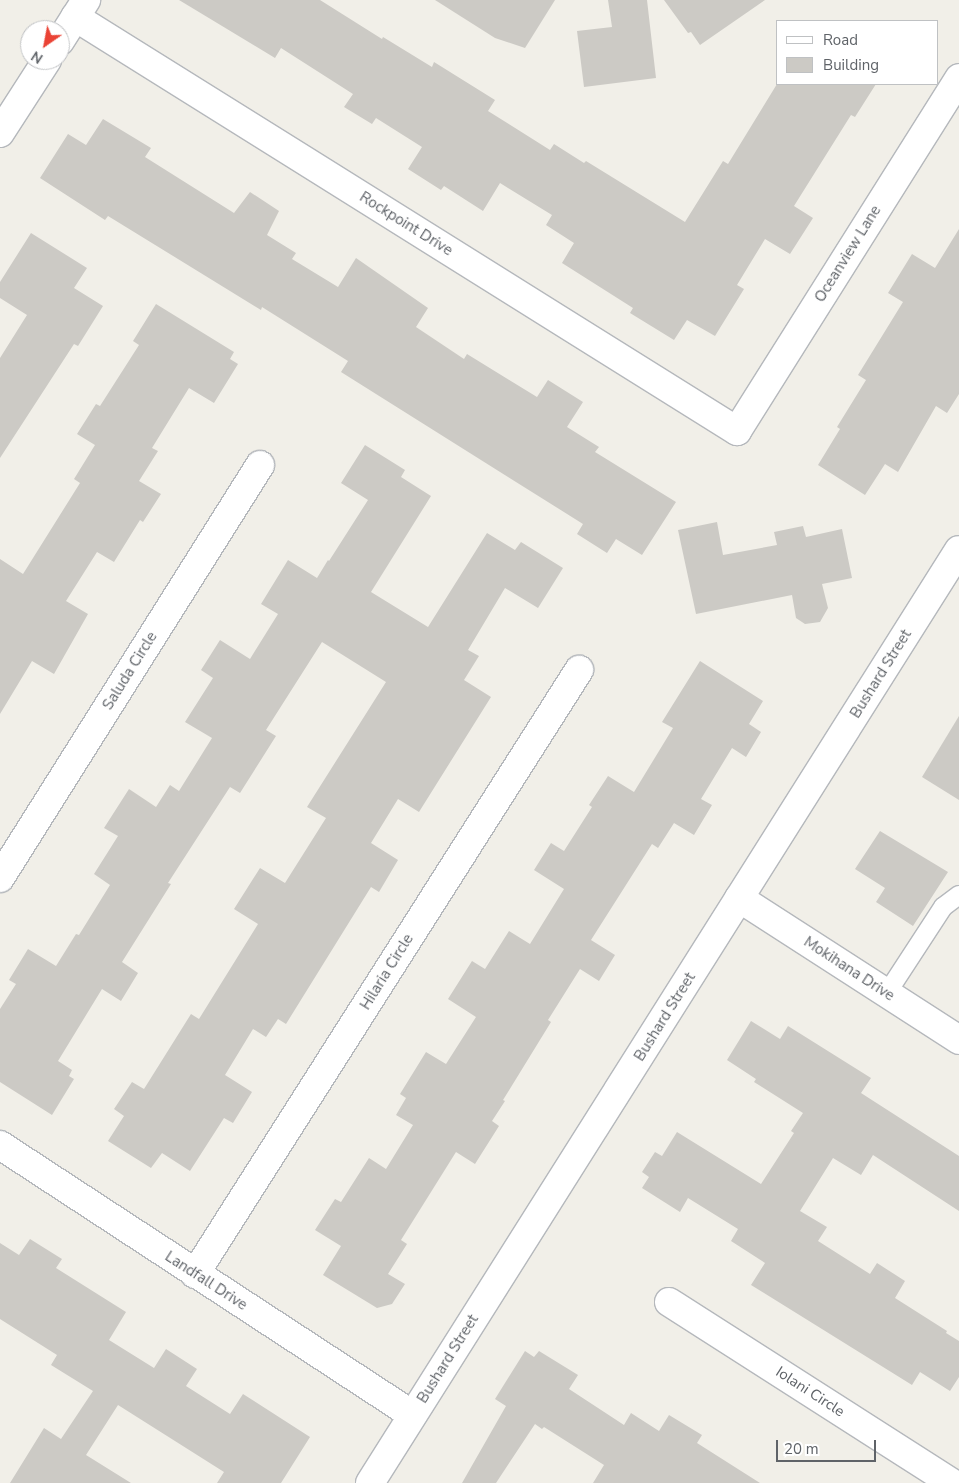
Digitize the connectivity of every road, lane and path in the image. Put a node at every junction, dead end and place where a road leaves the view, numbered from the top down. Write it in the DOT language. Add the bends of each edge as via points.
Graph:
graph roads {
  1 [pos="81,9"];
  2 [pos="70,25"];
  3 [pos="41,70"];
  4 [pos="959,78"];
  5 [pos="0,133"];
  6 [pos="737,431"];
  7 [pos="260,465"];
  8 [pos="959,550"];
  9 [pos="579,670"];
  10 [pos="0,878"];
  11 [pos="959,895"];
  12 [pos="739,898"];
  13 [pos="887,994"];
  14 [pos="959,1040"];
  15 [pos="0,1145"];
  16 [pos="195,1274"];
  17 [pos="669,1302"];
  18 [pos="413,1415"];
  19 [pos="370,1483"];
  20 [pos="952,1483"];
  1 -- 2 [label="street"];
  1 -- 6 [label="street, Rockpoint Drive"];
  3 -- 5 [label="street"];
  4 -- 6 [label="street, Oceanview Lane"];
  7 -- 10 [label="street, Saluda Circle"];
  8 -- 12 [label="street, Bushard Street"];
  9 -- 16 [label="street, Hilaria Circle"];
  11 -- 13 [label="lane" via="943,907"];
  12 -- 13 [label="street, Mokihana Drive"];
  12 -- 18 [label="street, Bushard Street"];
  13 -- 14 [label="street, Mokihana Drive"];
  15 -- 16 [label="street, Landfall Drive"];
  16 -- 18 [label="street, Landfall Drive"];
  17 -- 20 [label="street, Iolani Circle"];
  18 -- 19 [label="street, Bushard Street"];
}
